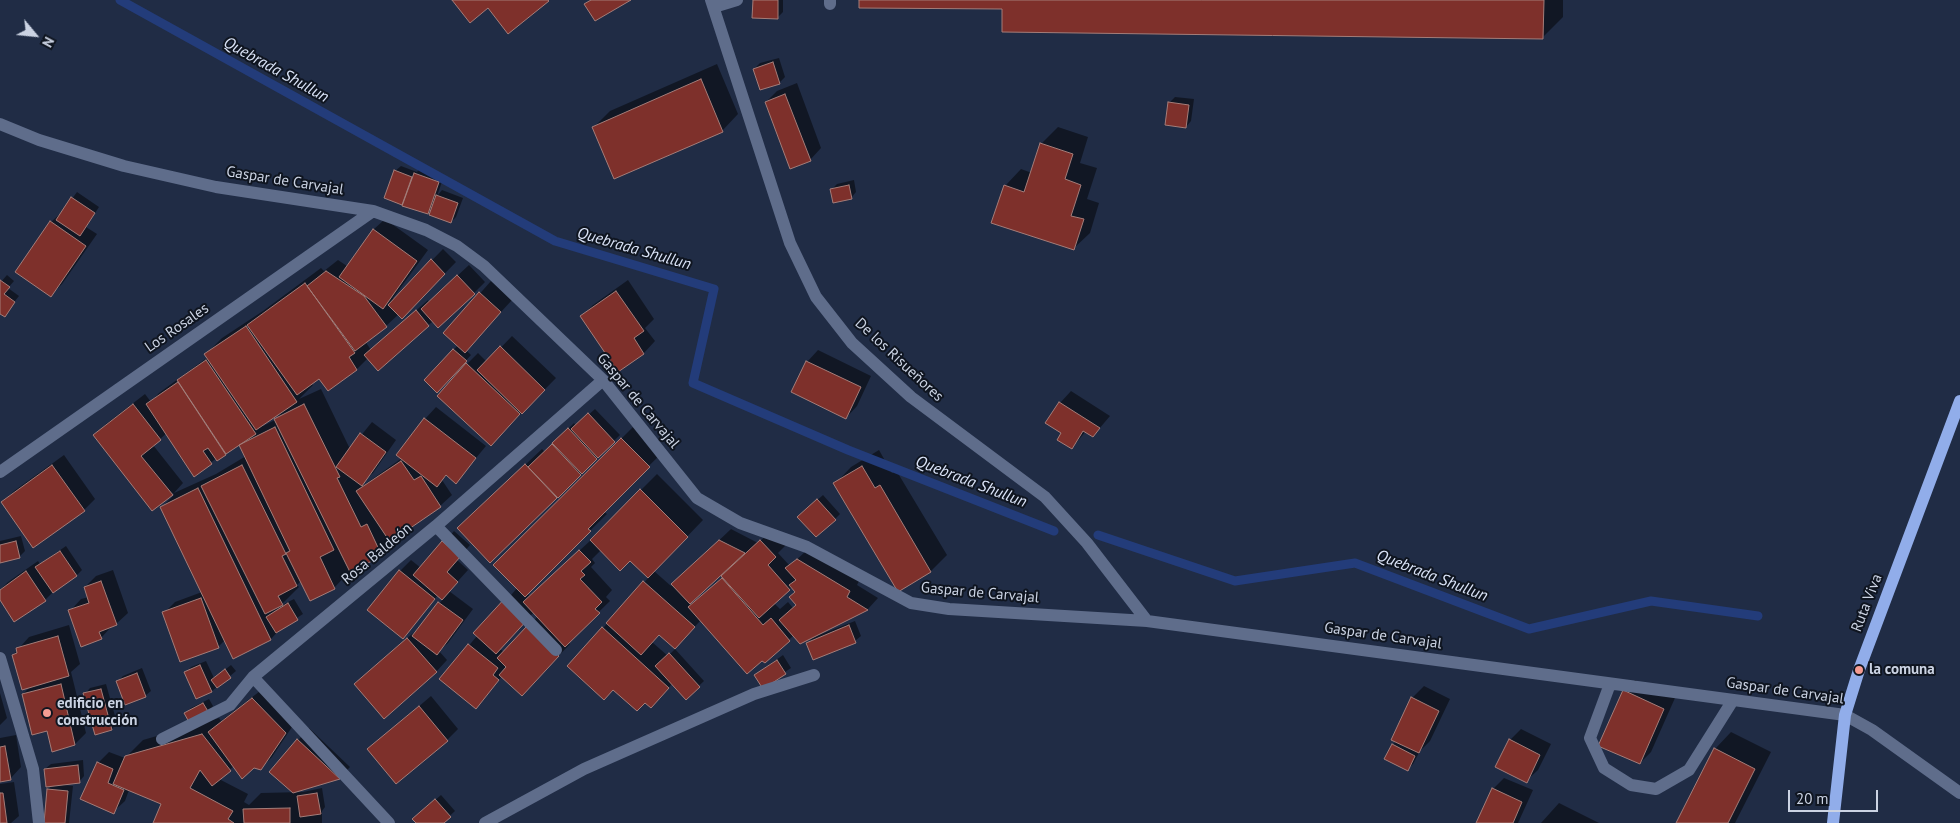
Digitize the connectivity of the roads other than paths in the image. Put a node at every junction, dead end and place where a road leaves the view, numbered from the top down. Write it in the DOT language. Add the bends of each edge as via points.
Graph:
graph roads {
  1 [pos="737,0"];
  2 [pos="712,3"];
  3 [pos="0,124"];
  4 [pos="373,211"];
  5 [pos="603,380"];
  6 [pos="1960,401"];
  7 [pos="0,472"];
  8 [pos="436,526"];
  9 [pos="1146,620"];
  10 [pos="556,650"];
  11 [pos="0,658"];
  12 [pos="814,675"];
  13 [pos="253,677"];
  14 [pos="1610,684"];
  15 [pos="1733,700"];
  16 [pos="1845,715"];
  17 [pos="162,739"];
  18 [pos="1960,793"];
  19 [pos="39,823"];
  20 [pos="389,823"];
  21 [pos="485,823"];
  22 [pos="1833,823"];
  1 -- 2 [label="street"];
  2 -- 9 [label="street, De los Risueñores" via="790,243 816,297 852,343 911,398 1045,497 1087,543"];
  3 -- 4 [label="street, Gaspar de Carvajal" via="39,140 124,166 216,186"];
  4 -- 5 [label="street, Gaspar de Carvajal" via="426,230 457,246 484,266"];
  4 -- 7 [label="street, Los Rosales"];
  5 -- 8 [label="street, Rosa Baldeón"];
  5 -- 9 [label="street, Gaspar de Carvajal" via="697,498 740,523 808,547 911,603 949,609"];
  6 -- 16 [label="main road, Ruta Viva"];
  8 -- 10 [label="street"];
  8 -- 13 [label="street, Rosa Baldeón"];
  9 -- 14 [label="street, Gaspar de Carvajal"];
  11 -- 19 [label="street" via="32,769"];
  12 -- 21 [label="street" via="754,694 584,769"];
  13 -- 17 [label="street, Rosa Baldeón" via="230,705"];
  13 -- 20 [label="street"];
  14 -- 15 [label="street, Gaspar de Carvajal"];
  14 -- 15 [label="street" via="1590,738 1604,768 1631,785 1656,789 1689,770"];
  15 -- 16 [label="street, Gaspar de Carvajal"];
  16 -- 18 [label="street, Gaspar de Carvajal" via="1872,730"];
  16 -- 22 [label="main road, Ruta Viva"];
}
